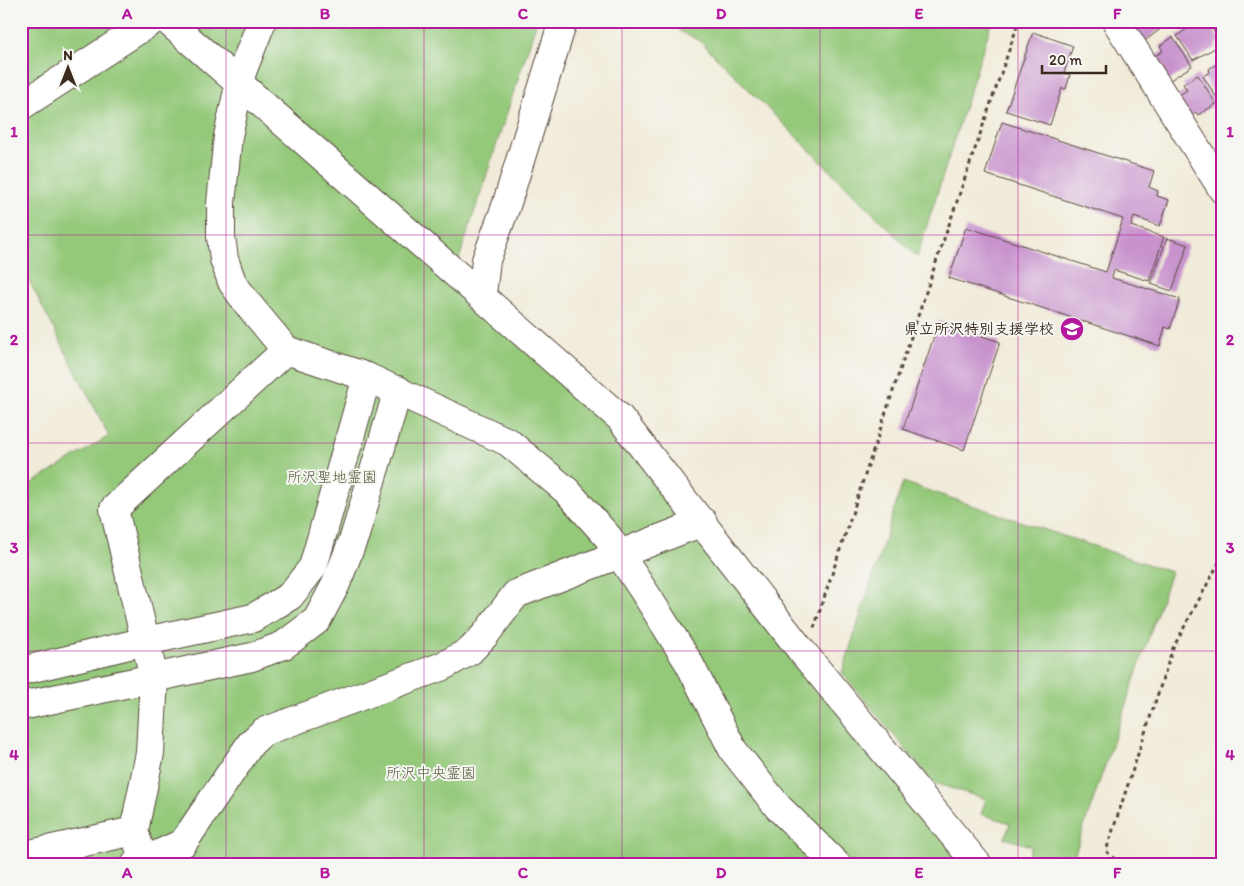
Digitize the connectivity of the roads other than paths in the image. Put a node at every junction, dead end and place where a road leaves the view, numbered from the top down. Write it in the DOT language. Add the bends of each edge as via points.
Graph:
graph roads {
  1 [pos="152,21"];
  2 [pos="168,21"];
  3 [pos="262,21"];
  4 [pos="563,21"];
  5 [pos="1116,21"];
  6 [pos="239,83"];
  7 [pos="21,106"];
  8 [pos="1223,190"];
  9 [pos="482,295"];
  10 [pos="286,350"];
  11 [pos="367,377"];
  12 [pos="398,390"];
  13 [pos="703,522"];
  14 [pos="619,554"];
  15 [pos="146,641"];
  16 [pos="21,671"];
  17 [pos="154,678"];
  18 [pos="21,706"];
  19 [pos="134,831"];
  20 [pos="21,856"];
  21 [pos="141,863"];
  22 [pos="837,865"];
  23 [pos="978,865"];
  1 -- 7 [label="street"];
  2 -- 6 [label="street"];
  3 -- 6 [label="street"];
  4 -- 9 [label="street" via="486,260"];
  5 -- 8 [label="street"];
  6 -- 9 [label="street"];
  6 -- 10 [label="street" via="223,170 220,237 224,259 237,289"];
  9 -- 13 [label="street" via="620,418"];
  10 -- 11 [label="street"];
  10 -- 15 [label="street" via="114,509"];
  11 -- 12 [label="street"];
  11 -- 15 [label="street" via="313,567 290,596 253,618"];
  12 -- 14 [label="street" via="508,442 567,490"];
  12 -- 17 [label="street" via="355,535 318,620 284,645 252,657"];
  13 -- 14 [label="street"];
  13 -- 23 [label="street" via="800,649"];
  14 -- 21 [label="street" via="516,594 470,651 443,666 264,732 251,744 182,843"];
  14 -- 22 [label="street" via="690,663 733,750 778,806"];
  15 -- 16 [label="street"];
  15 -- 17 [label="street"];
  17 -- 18 [label="street"];
  17 -- 19 [label="street" via="150,753"];
  19 -- 20 [label="street"];
  19 -- 21 [label="street"];
}
